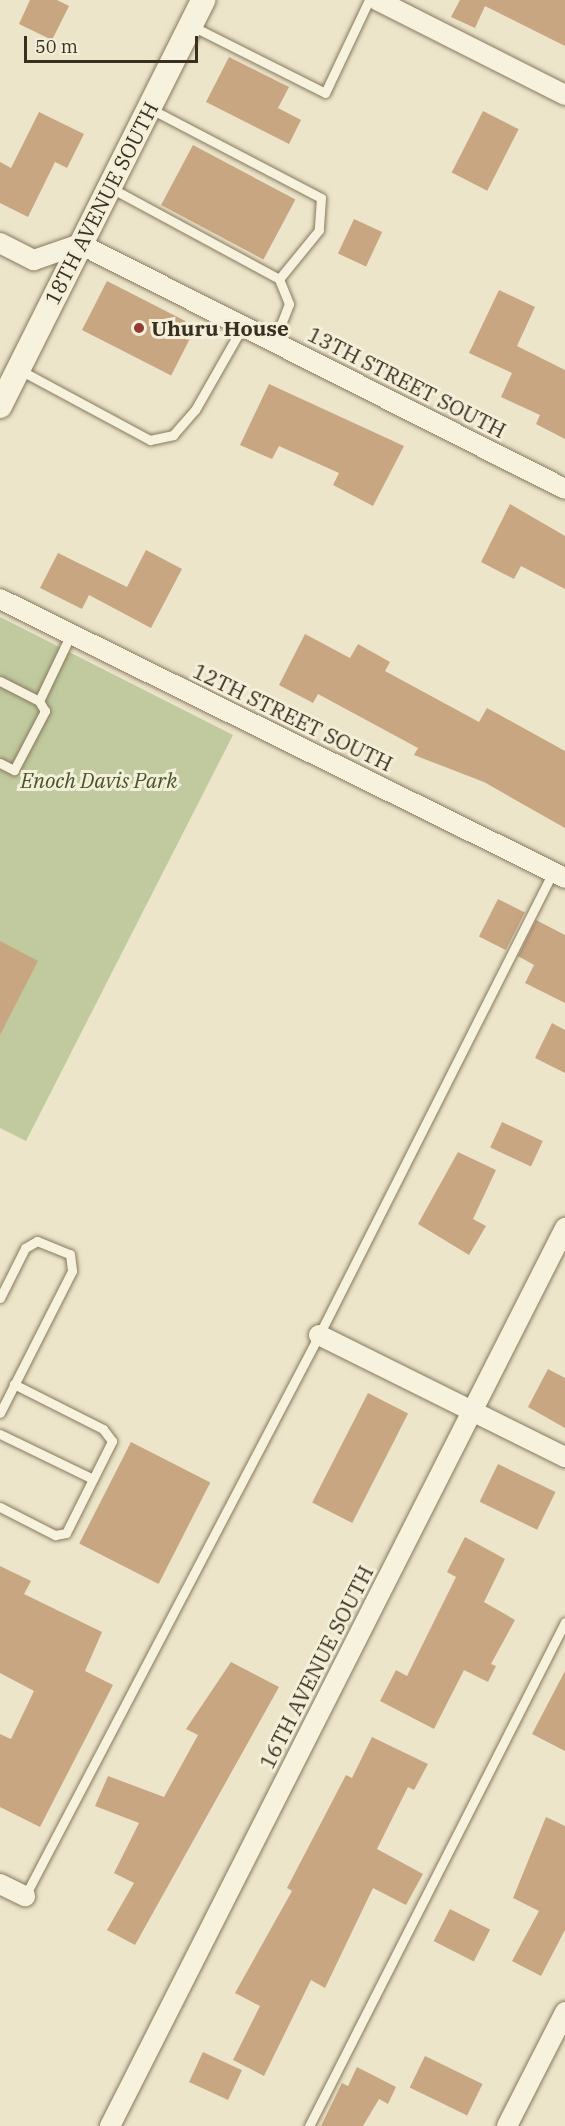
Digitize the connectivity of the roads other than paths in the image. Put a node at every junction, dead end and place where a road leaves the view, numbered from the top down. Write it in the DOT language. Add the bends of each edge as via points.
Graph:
graph roads {
  1 [pos="203,0"];
  2 [pos="369,0"];
  3 [pos="377,0"];
  4 [pos="190,25"];
  5 [pos="565,94"];
  6 [pos="149,108"];
  7 [pos="109,187"];
  8 [pos="0,243"];
  9 [pos="80,244"];
  10 [pos="279,279"];
  11 [pos="243,326"];
  12 [pos="274,342"];
  13 [pos="18,369"];
  14 [pos="0,406"];
  15 [pos="565,489"];
  16 [pos="0,599"];
  17 [pos="71,634"];
  18 [pos="0,681"];
  19 [pos="39,701"];
  20 [pos="0,763"];
  21 [pos="559,875"];
  22 [pos="565,1228"];
  23 [pos="0,1298"];
  24 [pos="319,1335"];
  25 [pos="14,1384"];
  26 [pos="473,1412"];
  27 [pos="0,1413"];
  28 [pos="0,1434"];
  29 [pos="565,1457"];
  30 [pos="93,1479"];
  31 [pos="0,1507"];
  32 [pos="565,1622"];
  33 [pos="0,1884"];
  34 [pos="25,1896"];
  35 [pos="565,2012"];
  36 [pos="110,2126"];
  37 [pos="309,2126"];
  38 [pos="507,2126"];
  1 -- 4 [label="street, 18TH AVENUE SOUTH"];
  2 -- 4 [label="lane" via="325,93"];
  3 -- 5 [label="street"];
  4 -- 6 [label="street, 18TH AVENUE SOUTH"];
  6 -- 7 [label="street, 18TH AVENUE SOUTH"];
  6 -- 10 [label="lane" via="321,198 319,230"];
  7 -- 9 [label="street, 18TH AVENUE SOUTH"];
  7 -- 10 [label="lane"];
  8 -- 9 [label="street" via="34,260"];
  9 -- 11 [label="street, 13TH STREET SOUTH"];
  9 -- 13 [label="street, 18TH AVENUE SOUTH"];
  10 -- 12 [label="lane" via="289,304"];
  11 -- 12 [label="street, 13TH STREET SOUTH"];
  11 -- 13 [label="lane" via="195,410 173,435 150,440"];
  12 -- 15 [label="street, 13TH STREET SOUTH"];
  13 -- 14 [label="street, 18TH AVENUE SOUTH"];
  16 -- 17 [label="street, 12TH STREET SOUTH"];
  17 -- 19 [label="lane"];
  17 -- 21 [label="street, 12TH STREET SOUTH"];
  18 -- 19 [label="lane"];
  19 -- 20 [label="lane" via="45,711 14,770"];
  21 -- 24 [label="lane"];
  22 -- 26 [label="street, 16TH AVENUE SOUTH"];
  23 -- 25 [label="lane" via="25,1248 37,1241 70,1254 72,1270"];
  24 -- 26 [label="street"];
  24 -- 34 [label="lane"];
  25 -- 27 [label="lane"];
  25 -- 30 [label="lane" via="110,1434 112,1441"];
  26 -- 29 [label="street"];
  26 -- 36 [label="street, 16TH AVENUE SOUTH"];
  28 -- 30 [label="lane"];
  30 -- 31 [label="lane" via="66,1533 55,1534"];
  32 -- 37 [label="lane"];
  33 -- 34 [label="street"];
  35 -- 38 [label="street"];
}
